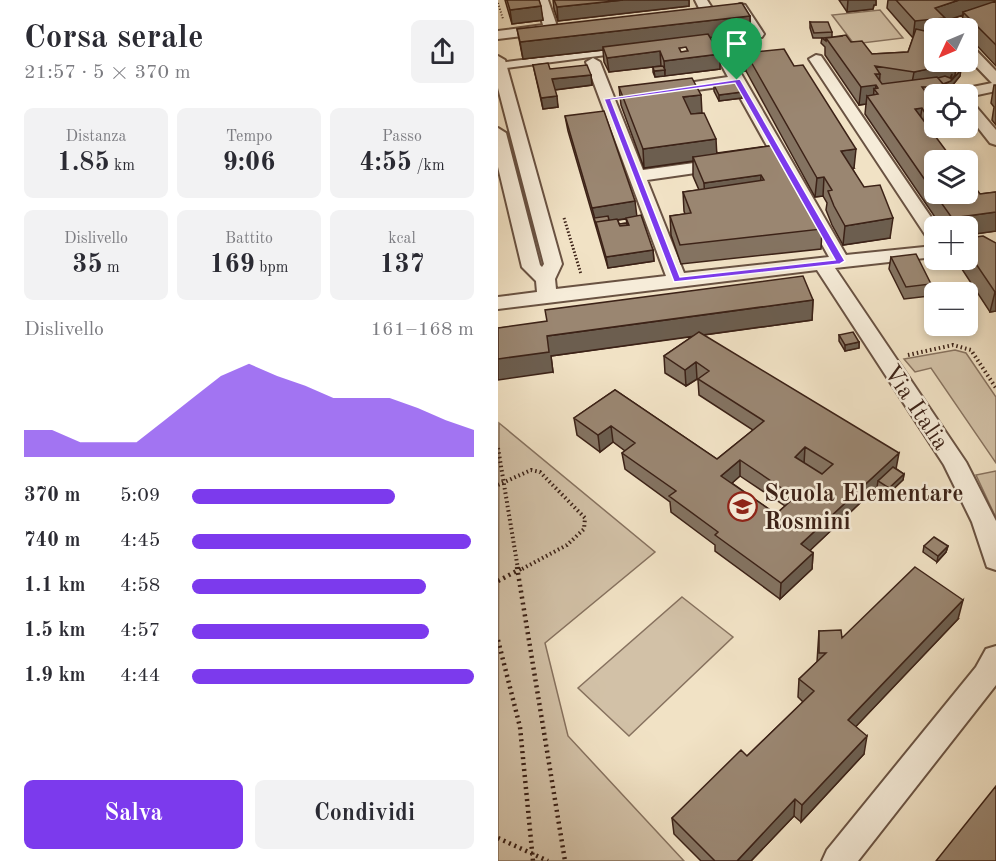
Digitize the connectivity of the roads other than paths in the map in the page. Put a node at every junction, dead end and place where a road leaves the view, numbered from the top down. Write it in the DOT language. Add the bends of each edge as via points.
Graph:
graph roads {
  1 [pos="542,0"];
  2 [pos="715,8"];
  3 [pos="996,9"];
  4 [pos="969,18"];
  5 [pos="757,34"];
  6 [pos="498,35"];
  7 [pos="677,44"];
  8 [pos="718,46"];
  9 [pos="631,50"];
  10 [pos="816,59"];
  11 [pos="978,61"];
  12 [pos="593,62"];
  13 [pos="499,63"];
  14 [pos="737,80"];
  15 [pos="996,80"];
  16 [pos="996,87"];
  17 [pos="978,90"];
  18 [pos="654,92"];
  19 [pos="978,118"];
  20 [pos="498,133"];
  21 [pos="996,140"];
  22 [pos="781,156"];
  23 [pos="758,159"];
  24 [pos="736,162"];
  25 [pos="528,176"];
  26 [pos="637,176"];
  27 [pos="503,180"];
  28 [pos="924,233"];
  29 [pos="924,247"];
  30 [pos="831,262"];
  31 [pos="677,280"];
  32 [pos="546,287"];
  33 [pos="498,303"];
  34 [pos="996,560"];
  35 [pos="996,658"];
  36 [pos="838,861"];
  1 -- 6 [label="street" via="560,30 533,37 524,32"];
  2 -- 5 [label="street"];
  3 -- 4 [label="street"];
  5 -- 7 [label="street"];
  8 -- 14 [label="street, Via Italia"];
  9 -- 13 [label="street"];
  10 -- 28 [label="street"];
  11 -- 15 [label="street"];
  12 -- 26 [label="street" via="613,98"];
  13 -- 25 [label="street"];
  14 -- 18 [label="street"];
  14 -- 22 [label="street, Via Italia"];
  16 -- 17 [label="street"];
  19 -- 21 [label="street"];
  20 -- 27 [label="street"];
  22 -- 23 [label="street"];
  22 -- 30 [label="street, Via Italia"];
  24 -- 26 [label="street"];
  25 -- 27 [label="street"];
  25 -- 32 [label="street" via="553,264"];
  26 -- 31 [label="street"];
  27 -- 32 [label="street" via="531,267"];
  29 -- 30 [label="street"];
  30 -- 31 [label="street"];
  30 -- 34 [label="street, Via Italia" via="954,462 984,522"];
  31 -- 32 [label="street"];
  32 -- 33 [label="street"];
  35 -- 36 [label="street" via="986,676"];
}
